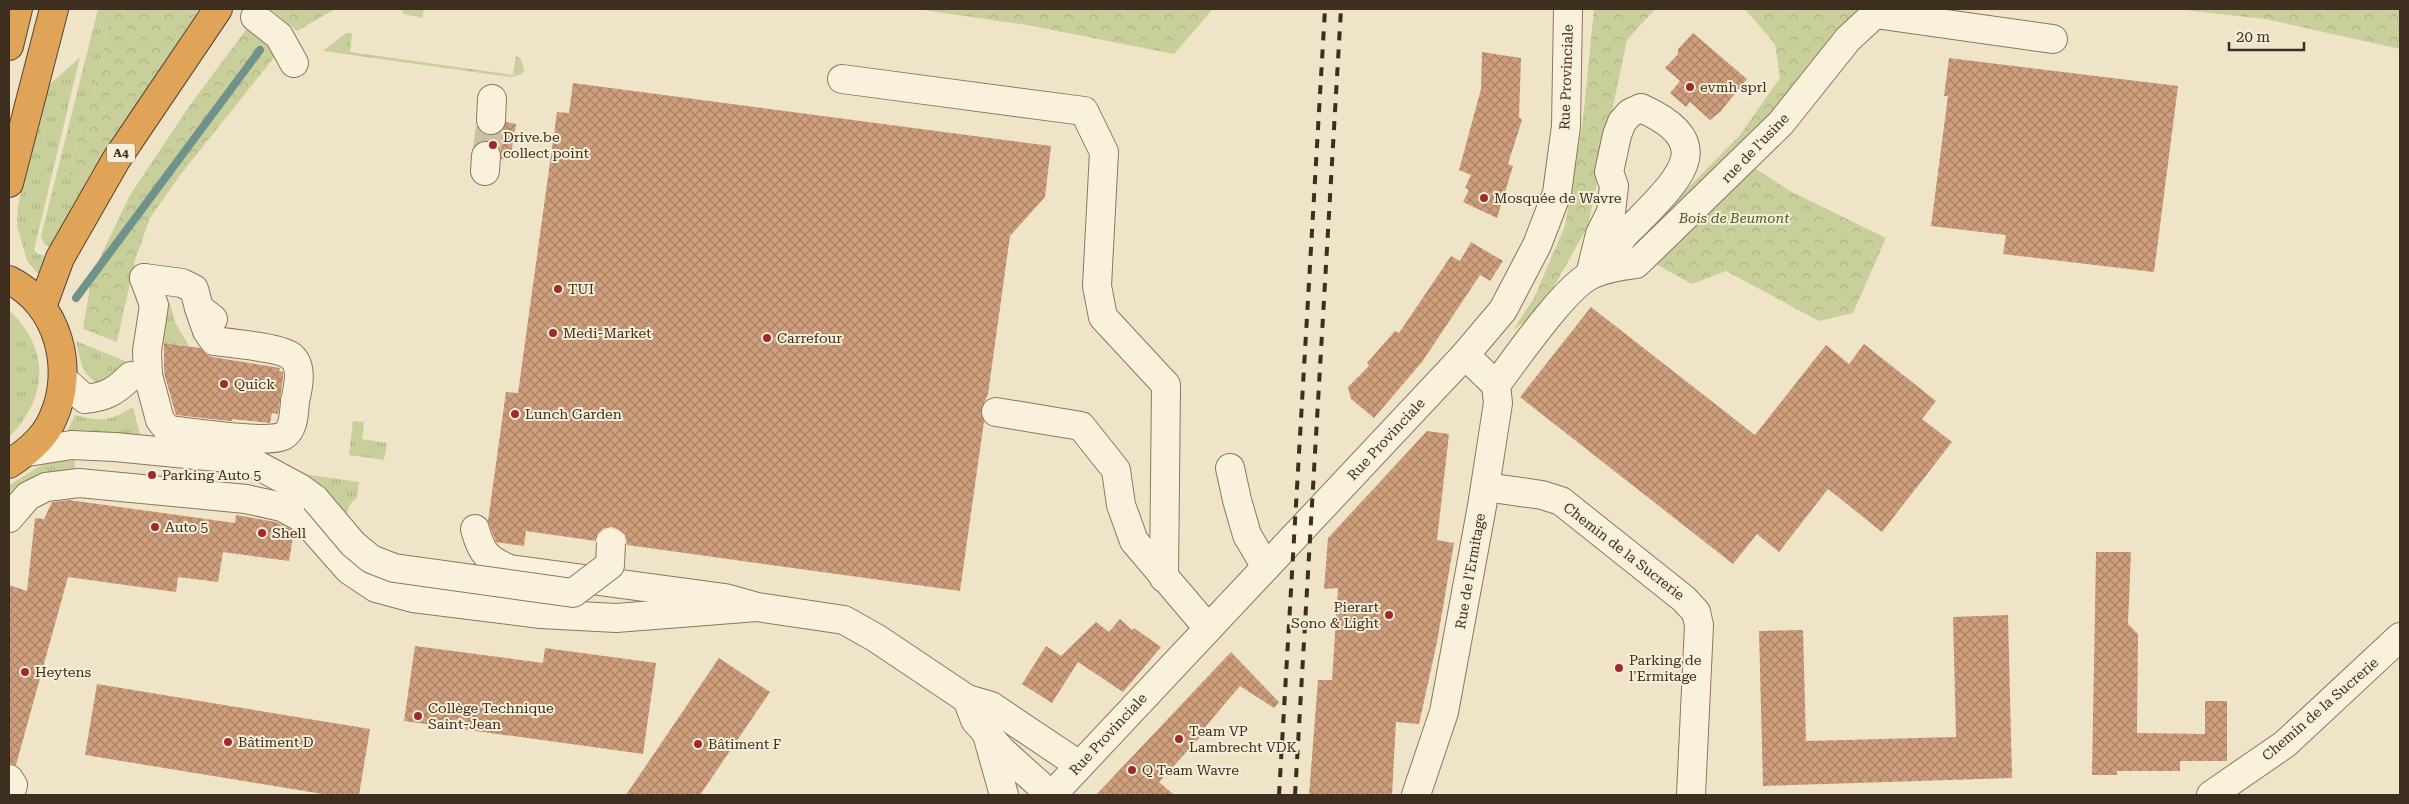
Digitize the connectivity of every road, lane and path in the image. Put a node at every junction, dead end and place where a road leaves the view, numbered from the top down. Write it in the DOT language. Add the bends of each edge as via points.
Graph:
graph roads {
  1 [pos="18,9"];
  2 [pos="54,9"];
  3 [pos="218,9"];
  4 [pos="1568,9"];
  5 [pos="255,17"];
  6 [pos="2053,39"];
  7 [pos="9,46"];
  8 [pos="294,63"];
  9 [pos="842,79"];
  10 [pos="9,183"];
  11 [pos="145,270"];
  12 [pos="1600,272"];
  13 [pos="11,277"];
  14 [pos="42,308"];
  15 [pos="1465,355"];
  16 [pos="131,376"];
  17 [pos="64,380"];
  18 [pos="1496,386"];
  19 [pos="996,412"];
  20 [pos="160,450"];
  21 [pos="19,458"];
  22 [pos="248,460"];
  23 [pos="1230,468"];
  24 [pos="1485,487"];
  25 [pos="246,499"];
  26 [pos="9,518"];
  27 [pos="475,529"];
  28 [pos="611,543"];
  29 [pos="1266,568"];
  30 [pos="1164,578"];
  31 [pos="757,607"];
  32 [pos="1208,628"];
  33 [pos="2400,637"];
  34 [pos="967,699"];
  35 [pos="986,732"];
  36 [pos="1079,765"];
  37 [pos="9,778"];
  38 [pos="10,795"];
  39 [pos="1004,795"];
  40 [pos="1052,795"];
  41 [pos="1416,795"];
  42 [pos="1691,795"];
  43 [pos="2211,795"];
  1 -- 7 [label="highway"];
  2 -- 10 [label="highway"];
  3 -- 14 [label="highway, A4" via="116,160 60,258"];
  4 -- 15 [label="street, Rue Provinciale" via="1566,126 1557,193 1537,245 1503,310"];
  5 -- 8 [label="street" via="278,36"];
  6 -- 12 [label="street, rue de l'usine" via="1875,14 1848,39 1781,123 1636,264"];
  9 -- 30 [label="street" via="1084,111 1104,152 1097,286 1103,317 1166,385"];
  11 -- 11 [label="street" via="194,290 207,314 208,331 214,341 283,352 293,358 299,370 298,385 290,429 282,436 272,438 168,430 160,420 148,376 147,352 154,305"];
  11 -- 16 [label="street"];
  12 -- 12 [label="street" via="1621,239 1670,189 1686,163 1687,150 1682,137 1671,125 1641,108 1630,113 1617,135 1609,172 1614,186 1611,212 1600,234"];
  12 -- 18 [label="street" via="1565,297"];
  13 -- 14 [label="highway"];
  14 -- 17 [label="highway" via="60,346"];
  15 -- 18 [label="street"];
  15 -- 29 [label="street, Rue Provinciale"];
  16 -- 17 [label="street" via="118,390 104,397 85,399"];
  16 -- 20 [label="street" via="147,436"];
  17 -- 21 [label="highway" via="53,419"];
  18 -- 24 [label="street, Rue de l'Ermitage" via="1498,403"];
  19 -- 30 [label="street" via="1081,426 1116,470 1121,504 1134,541"];
  20 -- 21 [label="street" via="71,445"];
  20 -- 22 [label="street"];
  22 -- 25 [label="street"];
  22 -- 28 [label="street, bridge" via="315,499 352,544 371,559 394,568 573,593 610,565"];
  23 -- 29 [label="street" via="1248,535"];
  24 -- 41 [label="street, Rue de l'Ermitage" via="1444,712"];
  24 -- 42 [label="street, Chemin de la Sucrerie" via="1561,501 1696,612 1699,625"];
  25 -- 26 [label="street" via="79,483 46,487 28,496"];
  25 -- 31 [label="street" via="282,507 304,518 349,570 376,588 413,598 541,614 616,618"];
  27 -- 31 [label="street" via="480,548 495,563 510,569 725,598"];
  29 -- 32 [label="street, Rue Provinciale"];
  30 -- 32 [label="street"];
  31 -- 34 [label="street" via="844,620"];
  32 -- 36 [label="street, Rue Provinciale"];
  33 -- 43 [label="street, Chemin de la Sucrerie" via="2285,744"];
  34 -- 35 [label="street" via="975,720"];
  34 -- 36 [label="street" via="991,706"];
  35 -- 39 [label="street"];
  35 -- 40 [label="street" via="1001,750"];
  36 -- 40 [label="street, Rue Provinciale"];
  37 -- 38 [label="street" via="13,785"];
}
